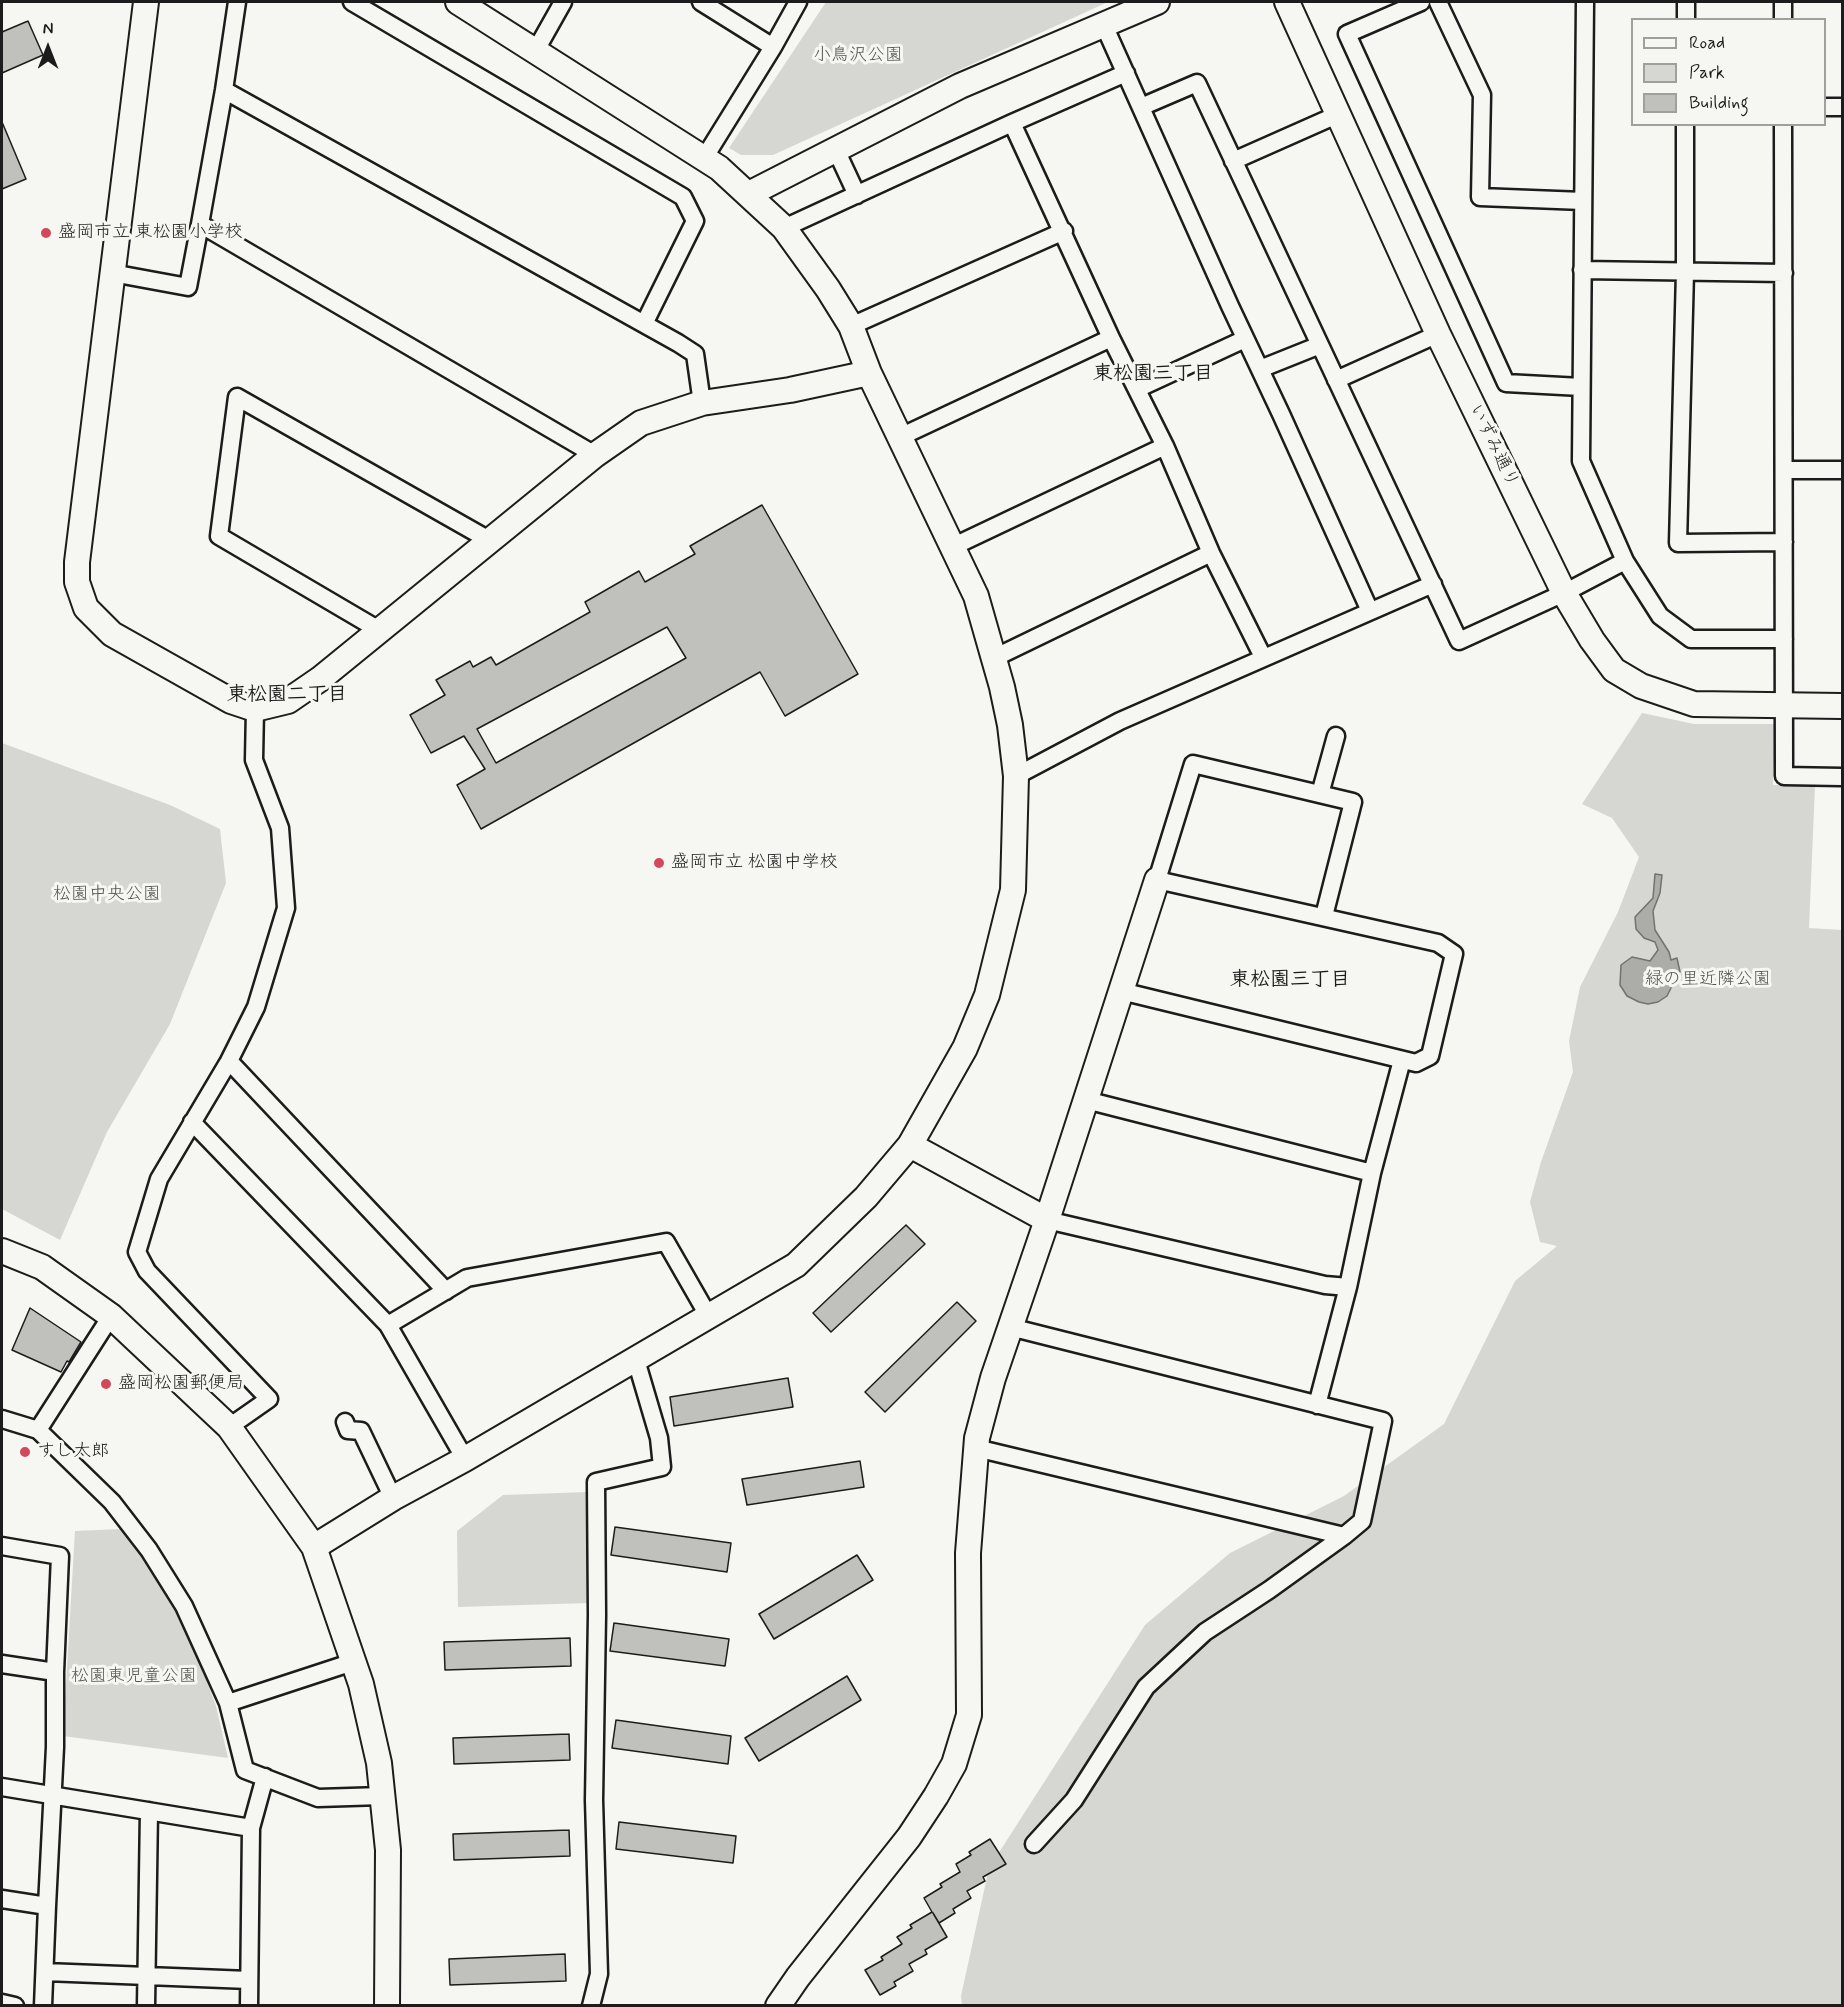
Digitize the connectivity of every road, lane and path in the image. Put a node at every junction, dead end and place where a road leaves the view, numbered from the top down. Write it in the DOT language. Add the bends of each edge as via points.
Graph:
graph roads {
  1 [pos="146,2"];
  2 [pos="237,2"];
  3 [pos="352,2"];
  4 [pos="458,2"];
  5 [pos="563,2"];
  6 [pos="701,2"];
  7 [pos="798,2"];
  8 [pos="1157,2"];
  9 [pos="1287,2"];
  10 [pos="1421,2"];
  11 [pos="1438,2"];
  12 [pos="1585,2"];
  13 [pos="1686,2"];
  14 [pos="1783,2"];
  15 [pos="1686,18"];
  16 [pos="1783,18"];
  17 [pos="1103,23"];
  18 [pos="773,47"];
  19 [pos="536,50"];
  20 [pos="1126,73"];
  21 [pos="224,90"];
  22 [pos="1141,107"];
  23 [pos="1826,107"];
  24 [pos="1842,107"];
  25 [pos="1339,114"];
  26 [pos="1012,123"];
  27 [pos="1685,126"];
  28 [pos="1783,126"];
  29 [pos="836,150"];
  30 [pos="703,160"];
  31 [pos="1233,161"];
  32 [pos="749,194"];
  33 [pos="857,195"];
  34 [pos="1583,201"];
  35 [pos="200,224"];
  36 [pos="784,228"];
  37 [pos="1064,231"];
  38 [pos="1582,270"];
  39 [pos="1684,272"];
  40 [pos="112,273"];
  41 [pos="1784,273"];
  42 [pos="644,324"];
  43 [pos="851,326"];
  44 [pos="1438,334"];
  45 [pos="1111,338"];
  46 [pos="1245,339"];
  47 [pos="1320,345"];
  48 [pos="1260,369"];
  49 [pos="869,373"];
  50 [pos="1336,380"];
  51 [pos="1581,387"];
  52 [pos="1137,389"];
  53 [pos="702,403"];
  54 [pos="900,437"];
  55 [pos="1165,446"];
  56 [pos="595,455"];
  57 [pos="1784,470"];
  58 [pos="1842,470"];
  59 [pos="489,540"];
  60 [pos="1784,542"];
  61 [pos="952,547"];
  62 [pos="1211,553"];
  63 [pos="1625,561"];
  64 [pos="1433,585"];
  65 [pos="1564,593"];
  66 [pos="1370,611"];
  67 [pos="379,630"];
  68 [pos="1784,639"];
  69 [pos="1263,657"];
  70 [pos="994,658"];
  71 [pos="1785,706"];
  72 [pos="1842,706"];
  73 [pos="255,709"];
  74 [pos="1336,736"];
  75 [pos="1016,776"];
  76 [pos="1842,777"];
  77 [pos="1320,794"];
  78 [pos="1157,880"];
  79 [pos="1324,916"];
  80 [pos="1121,990"];
  81 [pos="1402,1060"];
  82 [pos="229,1061"];
  83 [pos="1086,1100"];
  84 [pos="192,1122"];
  85 [pos="910,1145"];
  86 [pos="1372,1173"];
  87 [pos="1047,1220"];
  88 [pos="2,1251"];
  89 [pos="1348,1287"];
  90 [pos="446,1291"];
  91 [pos="111,1316"];
  92 [pos="709,1317"];
  93 [pos="388,1324"];
  94 [pos="1010,1327"];
  95 [pos="636,1360"];
  96 [pos="1317,1405"];
  97 [pos="2,1419"];
  98 [pos="345,1422"];
  99 [pos="229,1427"];
  100 [pos="38,1430"];
  101 [pos="976,1448"];
  102 [pos="465,1460"];
  103 [pos="393,1498"];
  104 [pos="1344,1536"];
  105 [pos="2,1546"];
  106 [pos="314,1546"];
  107 [pos="353,1662"];
  108 [pos="2,1664"];
  109 [pos="55,1672"];
  110 [pos="228,1703"];
  111 [pos="265,1777"];
  112 [pos="2,1787"];
  113 [pos="53,1795"];
  114 [pos="382,1796"];
  115 [pos="149,1811"];
  116 [pos="251,1828"];
  117 [pos="1034,1844"];
  118 [pos="2,1899"];
  119 [pos="47,1906"];
  120 [pos="45,1972"];
  121 [pos="146,1976"];
  122 [pos="249,1980"];
  123 [pos="2,2003"];
  124 [pos="15,2006"];
  125 [pos="44,2006"];
  126 [pos="146,2006"];
  127 [pos="249,2006"];
  128 [pos="387,2006"];
  129 [pos="591,2006"];
  130 [pos="778,2006"];
  1 -- 40 [label="street"];
  2 -- 21 [label="street"];
  3 -- 42 [label="street" via="683,197 695,221"];
  4 -- 19 [label="street"];
  5 -- 19 [label="street"];
  6 -- 18 [label="street"];
  7 -- 18 [label="street"];
  8 -- 17 [label="street"];
  9 -- 25 [label="street, いずみ通り"];
  10 -- 51 [label="street" via="1347,34 1506,383"];
  11 -- 34 [label="street" via="1482,95 1480,197"];
  12 -- 34 [label="street"];
  13 -- 15 [label="street"];
  14 -- 16 [label="street"];
  17 -- 20 [label="street"];
  17 -- 29 [label="street" via="960,86"];
  18 -- 30 [label="street"];
  19 -- 30 [label="street"];
  20 -- 22 [label="street"];
  20 -- 26 [label="street"];
  21 -- 35 [label="street"];
  21 -- 42 [label="street"];
  22 -- 31 [label="street" via="1197,83"];
  22 -- 46 [label="street"];
  23 -- 24 [label="street"];
  25 -- 31 [label="street"];
  25 -- 44 [label="street, いずみ通り"];
  26 -- 33 [label="street"];
  26 -- 37 [label="street"];
  27 -- 39 [label="street"];
  28 -- 41 [label="street"];
  29 -- 32 [label="street"];
  29 -- 33 [label="street"];
  30 -- 32 [label="street" via="719,168"];
  31 -- 47 [label="street"];
  32 -- 36 [label="street"];
  33 -- 36 [label="street"];
  34 -- 38 [label="street"];
  35 -- 40 [label="street" via="188,287"];
  35 -- 56 [label="street"];
  36 -- 43 [label="street"];
  37 -- 43 [label="street"];
  37 -- 45 [label="street"];
  38 -- 39 [label="street"];
  38 -- 51 [label="street"];
  39 -- 41 [label="street"];
  39 -- 60 [label="street" via="1678,543"];
  40 -- 73 [label="street" via="76,562 77,582 86,608 112,634 231,700"];
  41 -- 57 [label="street"];
  42 -- 53 [label="street" via="695,354"];
  43 -- 49 [label="street"];
  44 -- 50 [label="street"];
  44 -- 65 [label="street, いずみ通り"];
  45 -- 52 [label="street"];
  45 -- 54 [label="street"];
  46 -- 48 [label="street"];
  46 -- 52 [label="street"];
  47 -- 48 [label="street"];
  47 -- 50 [label="street"];
  48 -- 66 [label="street"];
  49 -- 53 [label="street"];
  49 -- 54 [label="street"];
  50 -- 64 [label="street"];
  51 -- 63 [label="street" via="1581,461"];
  52 -- 55 [label="street"];
  53 -- 56 [label="street" via="641,423"];
  54 -- 61 [label="street"];
  55 -- 61 [label="street"];
  55 -- 62 [label="street"];
  56 -- 59 [label="street"];
  57 -- 58 [label="street"];
  57 -- 60 [label="street"];
  59 -- 67 [label="street"];
  59 -- 67 [label="street" via="237,397 219,536"];
  60 -- 68 [label="street"];
  61 -- 70 [label="street" via="976,596"];
  62 -- 69 [label="street"];
  62 -- 70 [label="street"];
  63 -- 65 [label="street"];
  63 -- 68 [label="street" via="1660,616 1691,639"];
  64 -- 65 [label="street" via="1460,641"];
  64 -- 66 [label="street"];
  65 -- 71 [label="street, いずみ通り" via="1614,670 1641,686 1694,704"];
  66 -- 69 [label="street"];
  67 -- 73 [label="street" via="288,700"];
  68 -- 71 [label="street"];
  69 -- 75 [label="street" via="1120,721"];
  70 -- 75 [label="street" via="1010,725"];
  71 -- 72 [label="street, いずみ通り"];
  71 -- 76 [label="street" via="1784,776"];
  73 -- 82 [label="street" via="254,760 280,828 286,908 256,1007"];
  74 -- 77 [label="street"];
  75 -- 85 [label="street" via="1013,890 987,995 965,1048"];
  77 -- 78 [label="street" via="1193,764"];
  77 -- 79 [label="street" via="1353,802"];
  78 -- 79 [label="street"];
  78 -- 80 [label="street"];
  79 -- 81 [label="street" via="1438,943 1454,954 1430,1056 1416,1063"];
  80 -- 81 [label="street"];
  80 -- 83 [label="street"];
  81 -- 86 [label="street"];
  82 -- 84 [label="street"];
  82 -- 90 [label="street"];
  83 -- 86 [label="street"];
  83 -- 87 [label="street"];
  84 -- 93 [label="street"];
  84 -- 99 [label="street" via="159,1179 137,1252 147,1271 268,1399"];
  85 -- 87 [label="street"];
  85 -- 92 [label="street" via="866,1197 796,1265"];
  86 -- 89 [label="street"];
  87 -- 89 [label="street" via="1325,1285"];
  87 -- 94 [label="street"];
  88 -- 91 [label="street" via="42,1267"];
  89 -- 96 [label="street"];
  90 -- 92 [label="street" via="467,1278 666,1242"];
  90 -- 93 [label="street"];
  91 -- 99 [label="street"];
  91 -- 100 [label="street"];
  92 -- 95 [label="street"];
  93 -- 102 [label="street"];
  94 -- 96 [label="street"];
  94 -- 101 [label="street"];
  95 -- 102 [label="street"];
  95 -- 129 [label="street" via="659,1438 662,1467 596,1482 594,1800 599,1974"];
  96 -- 104 [label="street" via="1383,1421 1362,1521"];
  97 -- 100 [label="street"];
  98 -- 103 [label="street" via="348,1430 361,1431"];
  99 -- 106 [label="street"];
  100 -- 110 [label="street" via="112,1502 149,1550 184,1606"];
  101 -- 104 [label="street"];
  101 -- 130 [label="street" via="968,1553 969,1715 954,1764 909,1837"];
  102 -- 103 [label="street"];
  103 -- 106 [label="street"];
  104 -- 117 [label="street" via="1205,1632 1146,1688 1074,1800"];
  105 -- 109 [label="street" via="60,1556"];
  106 -- 107 [label="street"];
  107 -- 110 [label="street"];
  107 -- 114 [label="street" via="379,1763"];
  108 -- 109 [label="street"];
  109 -- 113 [label="street"];
  110 -- 111 [label="street" via="245,1770"];
  111 -- 114 [label="street" via="318,1798"];
  111 -- 116 [label="street"];
  112 -- 113 [label="street"];
  113 -- 115 [label="street"];
  113 -- 119 [label="street"];
  114 -- 128 [label="street" via="388,1850"];
  115 -- 116 [label="street"];
  115 -- 121 [label="street"];
  116 -- 122 [label="street"];
  118 -- 119 [label="street"];
  119 -- 120 [label="street"];
  120 -- 121 [label="street"];
  120 -- 125 [label="street"];
  121 -- 122 [label="street"];
  121 -- 126 [label="street"];
  122 -- 127 [label="street"];
  123 -- 124 [label="street"];
}
